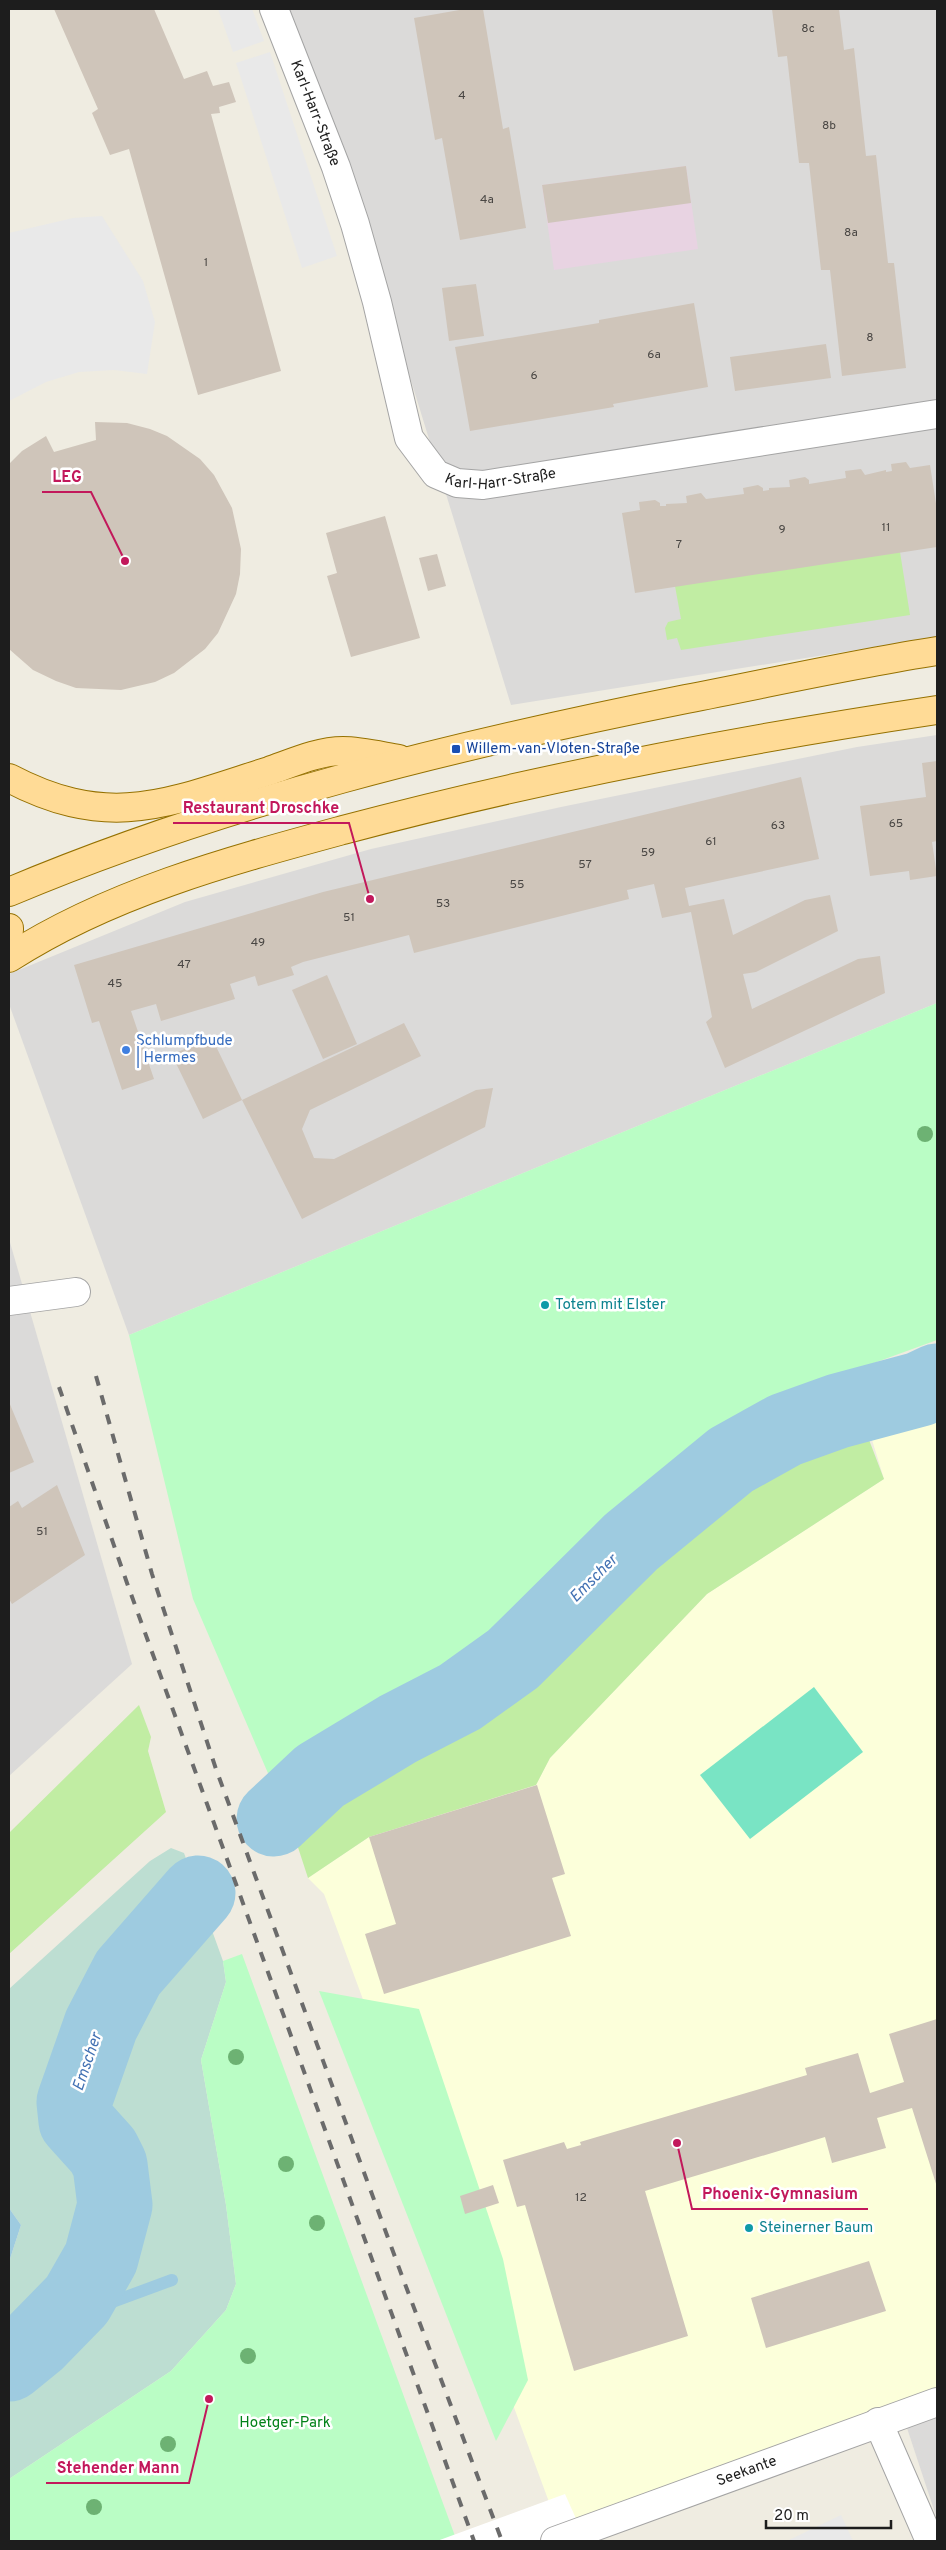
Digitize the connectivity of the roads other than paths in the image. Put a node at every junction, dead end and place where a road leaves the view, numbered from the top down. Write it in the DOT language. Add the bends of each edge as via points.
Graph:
graph roads {
  1 [pos="274,9"];
  2 [pos="937,414"];
  3 [pos="937,652"];
  4 [pos="937,710"];
  5 [pos="413,760"];
  6 [pos="9,778"];
  7 [pos="9,892"];
  8 [pos="9,958"];
  9 [pos="76,1292"];
  10 [pos="9,1301"];
  11 [pos="937,2402"];
  12 [pos="878,2422"];
  13 [pos="556,2541"];
  14 [pos="930,2541"];
  1 -- 2 [label="street, Karl-Harr-Straße" via="355,224 409,438 436,474 457,483 482,485"];
  3 -- 5 [label="main road" via="618,713"];
  4 -- 8 [label="main road" via="672,754 448,802 190,874 111,905 29,944"];
  5 -- 6 [label="main road" via="342,751 313,756 153,806 110,809 63,801"];
  5 -- 7 [label="main road" via="156,835 91,857"];
  9 -- 10 [label="street"];
  11 -- 12 [label="street, Seekante"];
  12 -- 13 [label="street, Seekante"];
  12 -- 14 [label="street"];
}
